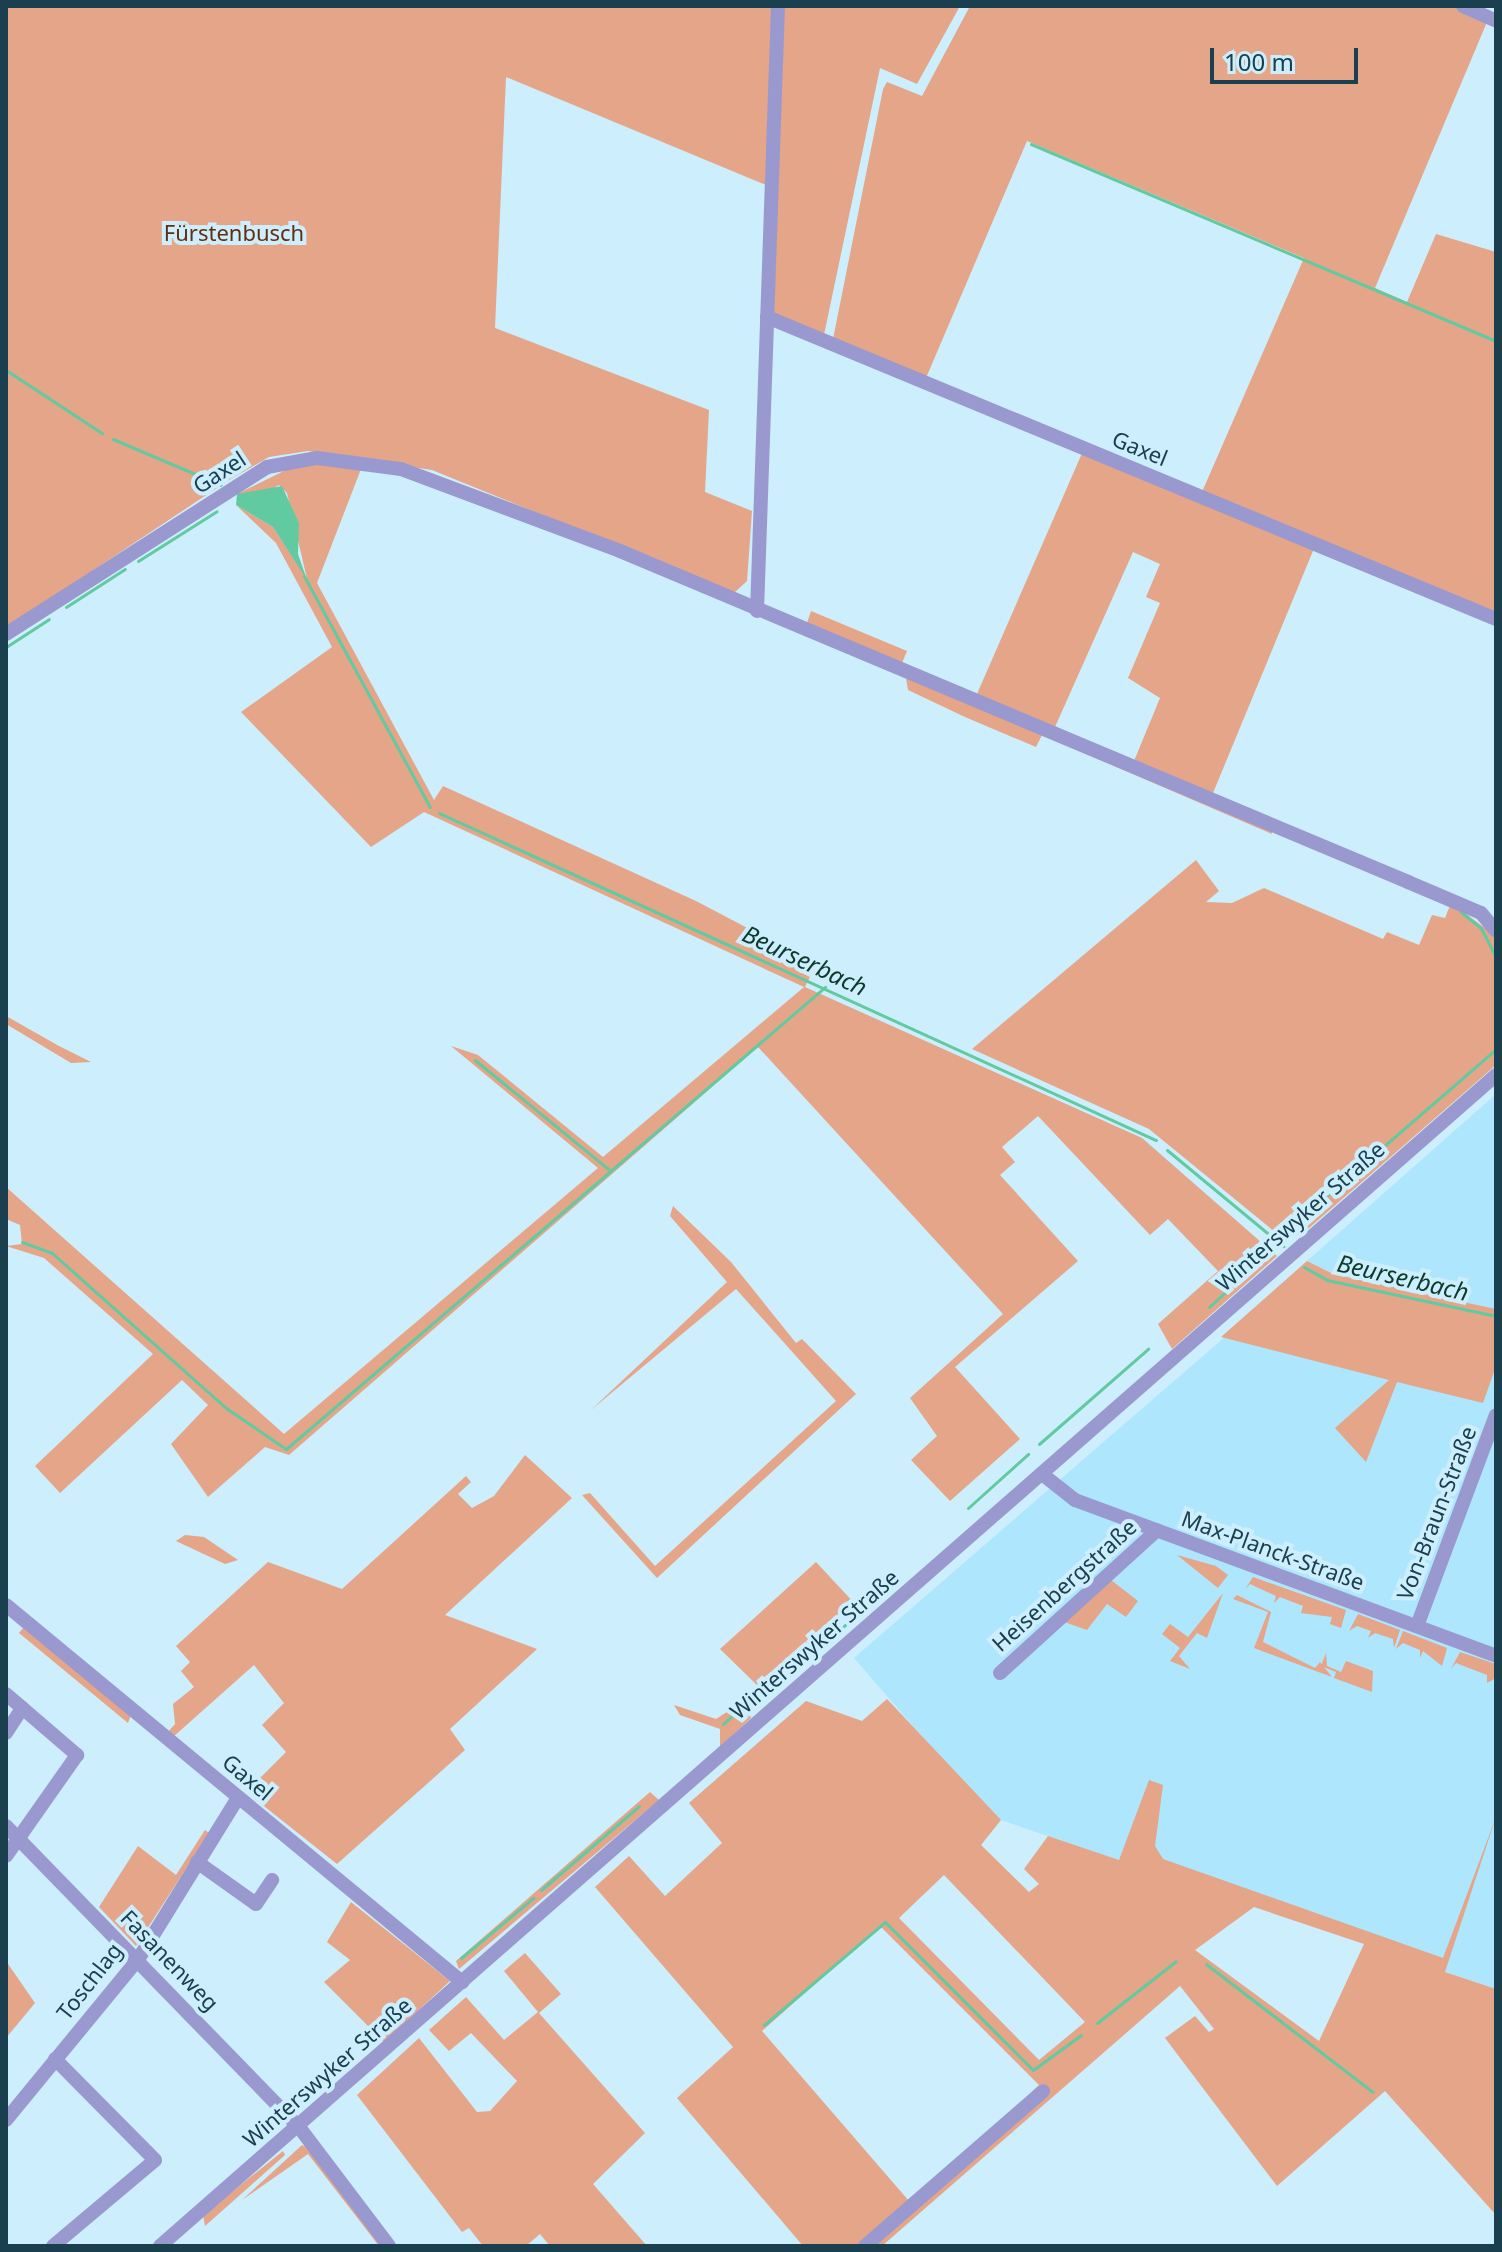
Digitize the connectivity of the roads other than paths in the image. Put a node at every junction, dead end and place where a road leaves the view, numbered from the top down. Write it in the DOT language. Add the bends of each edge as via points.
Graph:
graph roads {
  1 [pos="778,6"];
  2 [pos="1463,6"];
  3 [pos="1496,21"];
  4 [pos="767,317"];
  5 [pos="757,611"];
  6 [pos="1496,619"];
  7 [pos="6,634"];
  8 [pos="1496,931"];
  9 [pos="1496,1075"];
  10 [pos="1496,1415"];
  11 [pos="1042,1474"];
  12 [pos="1157,1530"];
  13 [pos="6,1605"];
  14 [pos="1417,1626"];
  15 [pos="1496,1656"];
  16 [pos="1000,1673"];
  17 [pos="6,1694"];
  18 [pos="22,1708"];
  19 [pos="6,1733"];
  20 [pos="238,1798"];
  21 [pos="6,1826"];
  22 [pos="21,1841"];
  23 [pos="6,1856"];
  24 [pos="197,1862"];
  25 [pos="272,1880"];
  26 [pos="139,1958"];
  27 [pos="462,1982"];
  28 [pos="55,2059"];
  29 [pos="1043,2091"];
  30 [pos="6,2120"];
  31 [pos="299,2127"];
  32 [pos="53,2246"];
  33 [pos="160,2246"];
  34 [pos="389,2246"];
  35 [pos="865,2246"];
  1 -- 4 [label="street"];
  2 -- 3 [label="street"];
  4 -- 5 [label="street"];
  4 -- 6 [label="street, Gaxel"];
  5 -- 7 [label="street, Gaxel" via="484,497 401,469 290,458"];
  5 -- 8 [label="street, Gaxel" via="1470,908"];
  9 -- 11 [label="street, Winterswyker Straße"];
  10 -- 14 [label="street, Von-Braun-Straße"];
  11 -- 12 [label="street, Max-Planck-Straße" via="1075,1500"];
  11 -- 27 [label="street, Winterswyker Straße"];
  12 -- 14 [label="street, Max-Planck-Straße"];
  12 -- 16 [label="street, Heisenbergstraße"];
  13 -- 20 [label="street, Gaxel"];
  14 -- 15 [label="street, Max-Planck-Straße"];
  17 -- 18 [label="street"];
  18 -- 19 [label="street"];
  18 -- 22 [label="street" via="77,1755"];
  20 -- 24 [label="street, Toschlag"];
  20 -- 27 [label="street, Gaxel"];
  21 -- 22 [label="street, Fasanenweg"];
  22 -- 23 [label="street"];
  22 -- 26 [label="street, Fasanenweg"];
  24 -- 25 [label="street" via="256,1904"];
  24 -- 26 [label="street, Toschlag"];
  26 -- 28 [label="street, Toschlag"];
  26 -- 31 [label="street, Fasanenweg"];
  27 -- 31 [label="street, Winterswyker Straße"];
  28 -- 30 [label="street, Toschlag"];
  28 -- 32 [label="street" via="155,2160"];
  29 -- 35 [label="street"];
  31 -- 33 [label="street, Winterswyker Straße"];
  31 -- 34 [label="street, Fasanenweg"];
}
